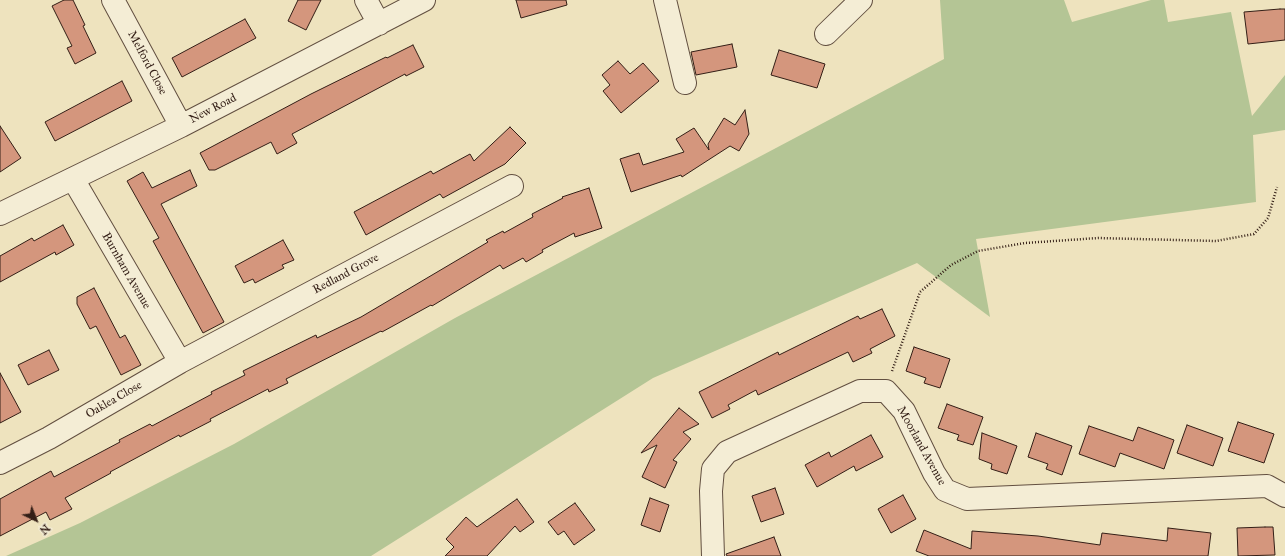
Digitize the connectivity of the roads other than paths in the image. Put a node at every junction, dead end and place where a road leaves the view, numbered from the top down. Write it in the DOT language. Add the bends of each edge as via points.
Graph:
graph roads {
  1 [pos="113,0"];
  2 [pos="366,0"];
  3 [pos="424,0"];
  4 [pos="665,0"];
  5 [pos="861,0"];
  6 [pos="379,24"];
  7 [pos="826,34"];
  8 [pos="685,83"];
  9 [pos="181,126"];
  10 [pos="73,179"];
  11 [pos="512,186"];
  12 [pos="0,214"];
  13 [pos="180,362"];
  14 [pos="0,463"];
  15 [pos="1285,496"];
  16 [pos="713,556"];
  1 -- 9 [label="street, Melford Close"];
  2 -- 6 [label="street"];
  3 -- 6 [label="street, New Road"];
  4 -- 8 [label="street"];
  5 -- 7 [label="street"];
  6 -- 9 [label="street, New Road"];
  9 -- 10 [label="street, New Road"];
  10 -- 12 [label="street, New Road"];
  10 -- 13 [label="street, Burnham Avenue"];
  11 -- 13 [label="street, Redland Grove"];
  13 -- 14 [label="street, Oaklea Close" via="49,438"];
  15 -- 16 [label="street, Moorland Avenue" via="1267,486 967,499 945,490 904,411 886,391 860,391 727,452 713,469"];
}
